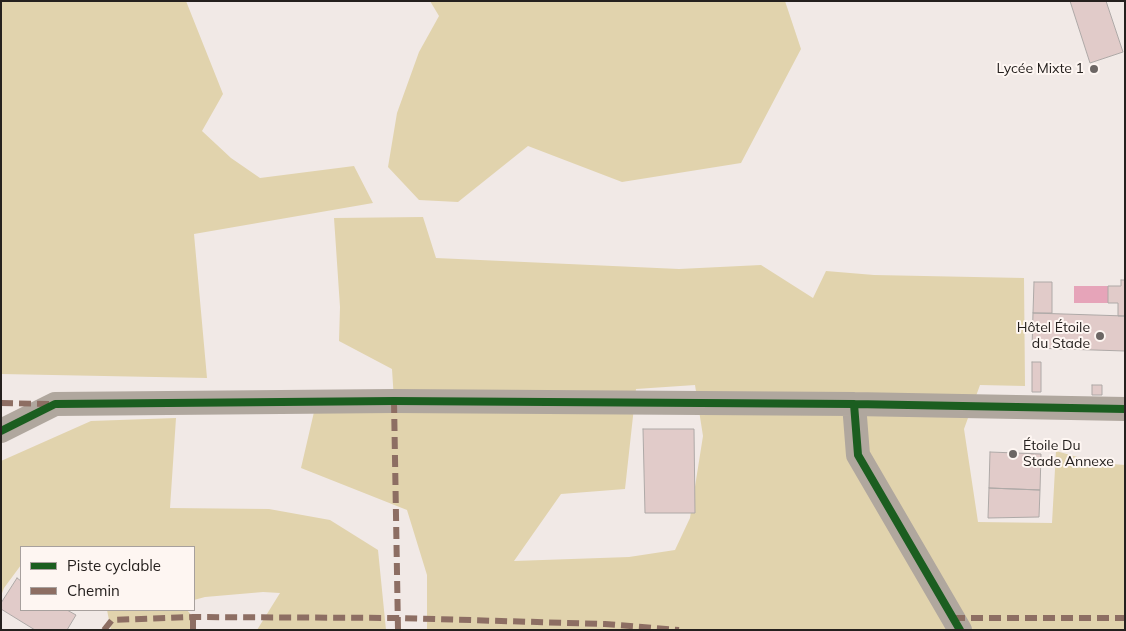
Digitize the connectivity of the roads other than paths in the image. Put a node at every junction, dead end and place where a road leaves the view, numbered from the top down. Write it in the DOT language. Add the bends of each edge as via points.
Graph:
graph roads {
  1 [pos="854,404"];
  2 [pos="1125,409"];
  3 [pos="1,430"];
  4 [pos="960,630"];
  1 -- 2 [label="street"];
  1 -- 3 [label="street" via="394,401 55,404"];
  1 -- 4 [label="street" via="858,455"];
}
